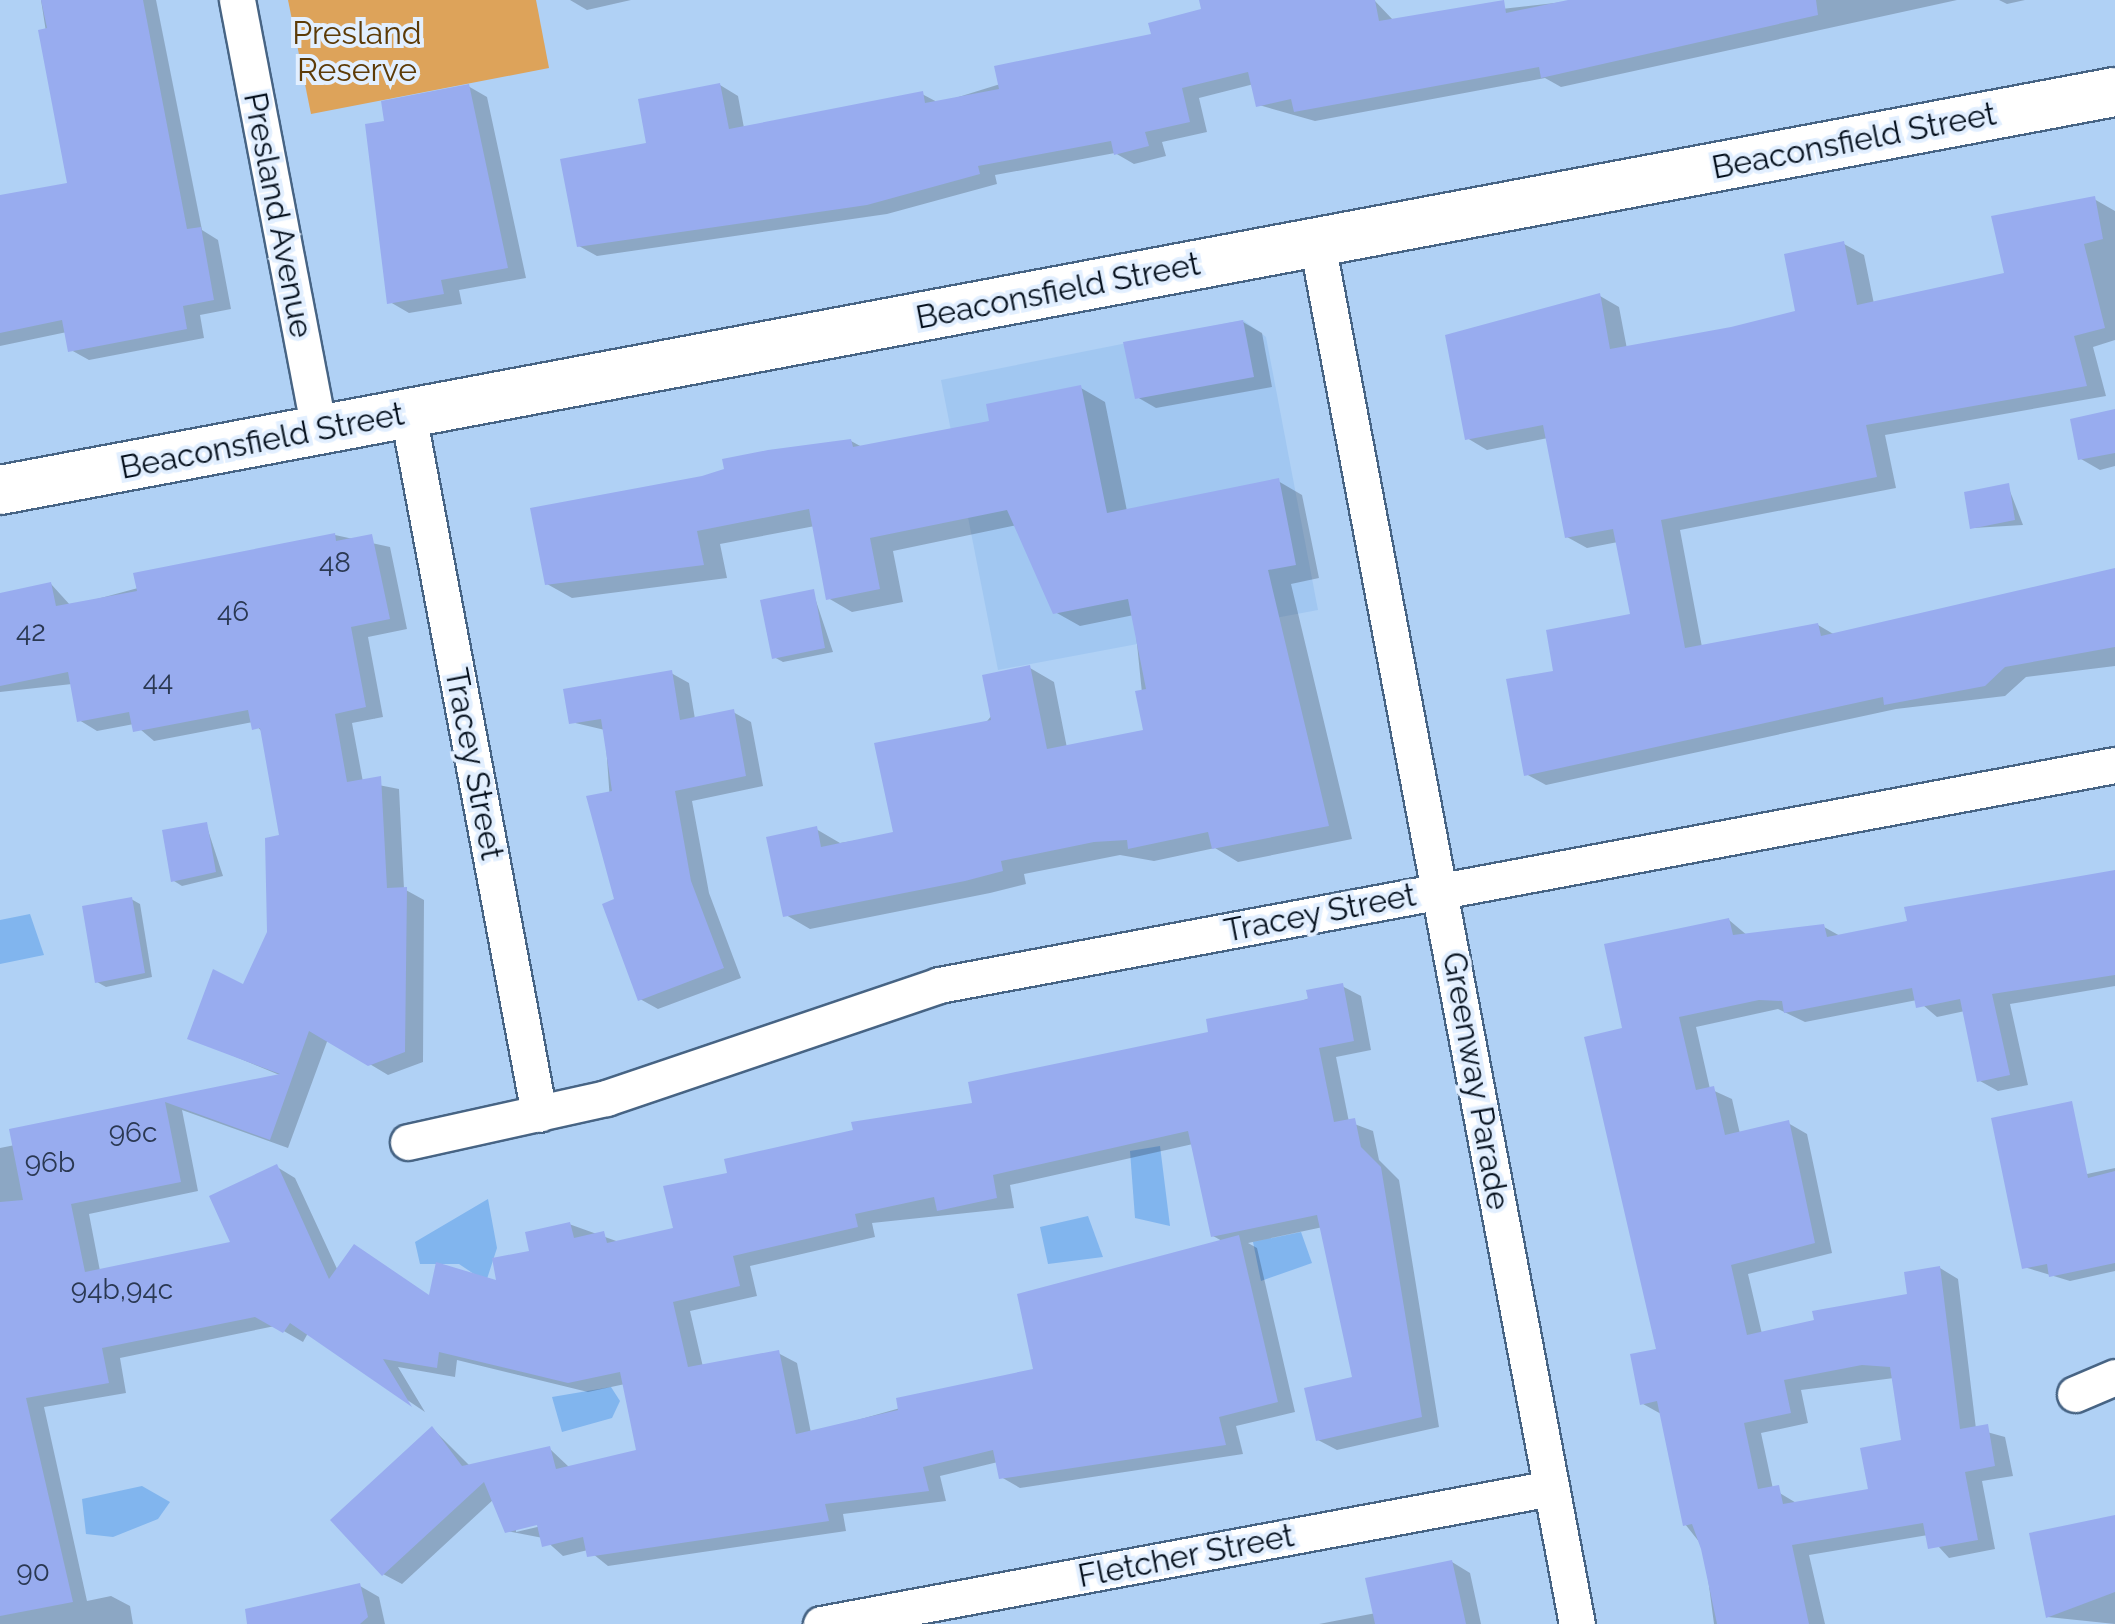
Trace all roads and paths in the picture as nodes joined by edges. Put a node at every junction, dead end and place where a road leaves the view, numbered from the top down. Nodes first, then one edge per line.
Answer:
1 (237, 0) edge
2 (2115, 92) edge
3 (1317, 243) junction
4 (408, 414) junction
5 (319, 430) junction
6 (0, 490) edge
7 (2115, 765) edge
8 (1441, 890) junction
9 (538, 1114) junction
10 (408, 1142) dead end
11 (2115, 1377) edge
12 (2075, 1394) dead end
13 (1552, 1488) junction
14 (821, 1624) edge
15 (1577, 1624) edge

1 - 5 street, Presland Avenue
2 - 3 main road, Beaconsfield Street
3 - 4 main road, Beaconsfield Street
3 - 8 street, Greenway Parade
4 - 5 main road, Beaconsfield Street
4 - 9 street, Tracey Street
5 - 6 main road, Beaconsfield Street
7 - 8 street, Tracey Street
8 - 9 street, Tracey Street
8 - 13 street, Greenway Parade
9 - 10 street, Tracey Street
11 - 12 street
13 - 14 street, Fletcher Street
13 - 15 street, Greenway Parade

